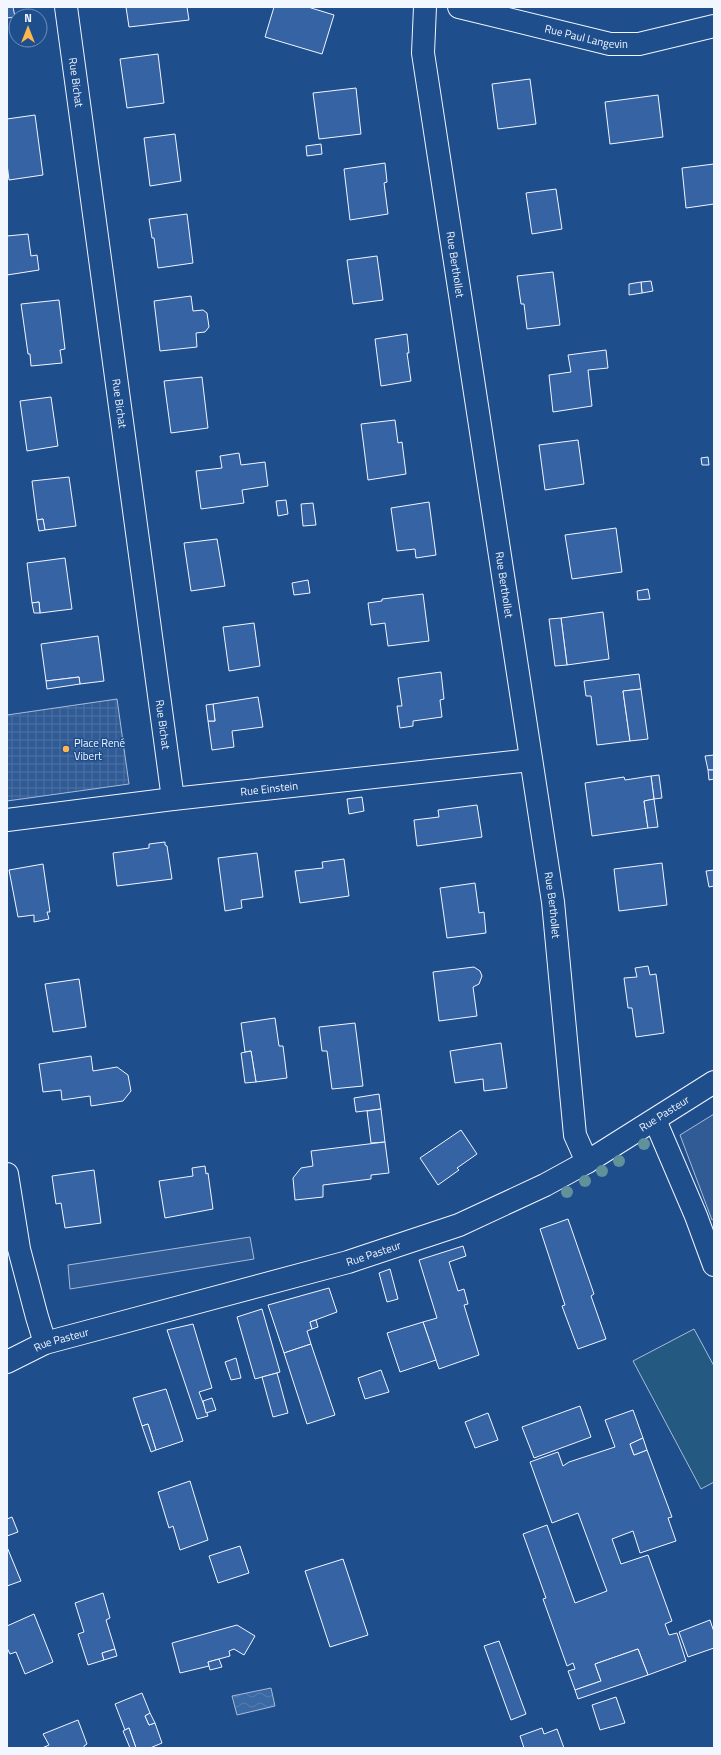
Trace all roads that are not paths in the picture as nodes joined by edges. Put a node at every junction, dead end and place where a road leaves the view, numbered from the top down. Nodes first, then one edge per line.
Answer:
1 (66, 7) edge
2 (425, 7) edge
3 (459, 7) edge
4 (714, 26) edge
5 (531, 760) junction
6 (173, 799) junction
7 (7, 820) edge
8 (714, 1082) edge
9 (655, 1120) junction
10 (587, 1162) junction
11 (7, 1174) edge
12 (714, 1265) edge
13 (45, 1343) junction
14 (7, 1362) edge

1 - 6 street, Rue Bichat
2 - 5 street, Rue Berthollet
3 - 4 street, Rue Paul Langevin
5 - 6 street, Rue Einstein
5 - 10 street, Rue Berthollet
6 - 7 street, Rue Einstein
8 - 9 street, Rue Pasteur
9 - 10 street, Rue Pasteur
9 - 12 street
10 - 13 street, Rue Pasteur
11 - 13 street
13 - 14 street, Rue Pasteur

